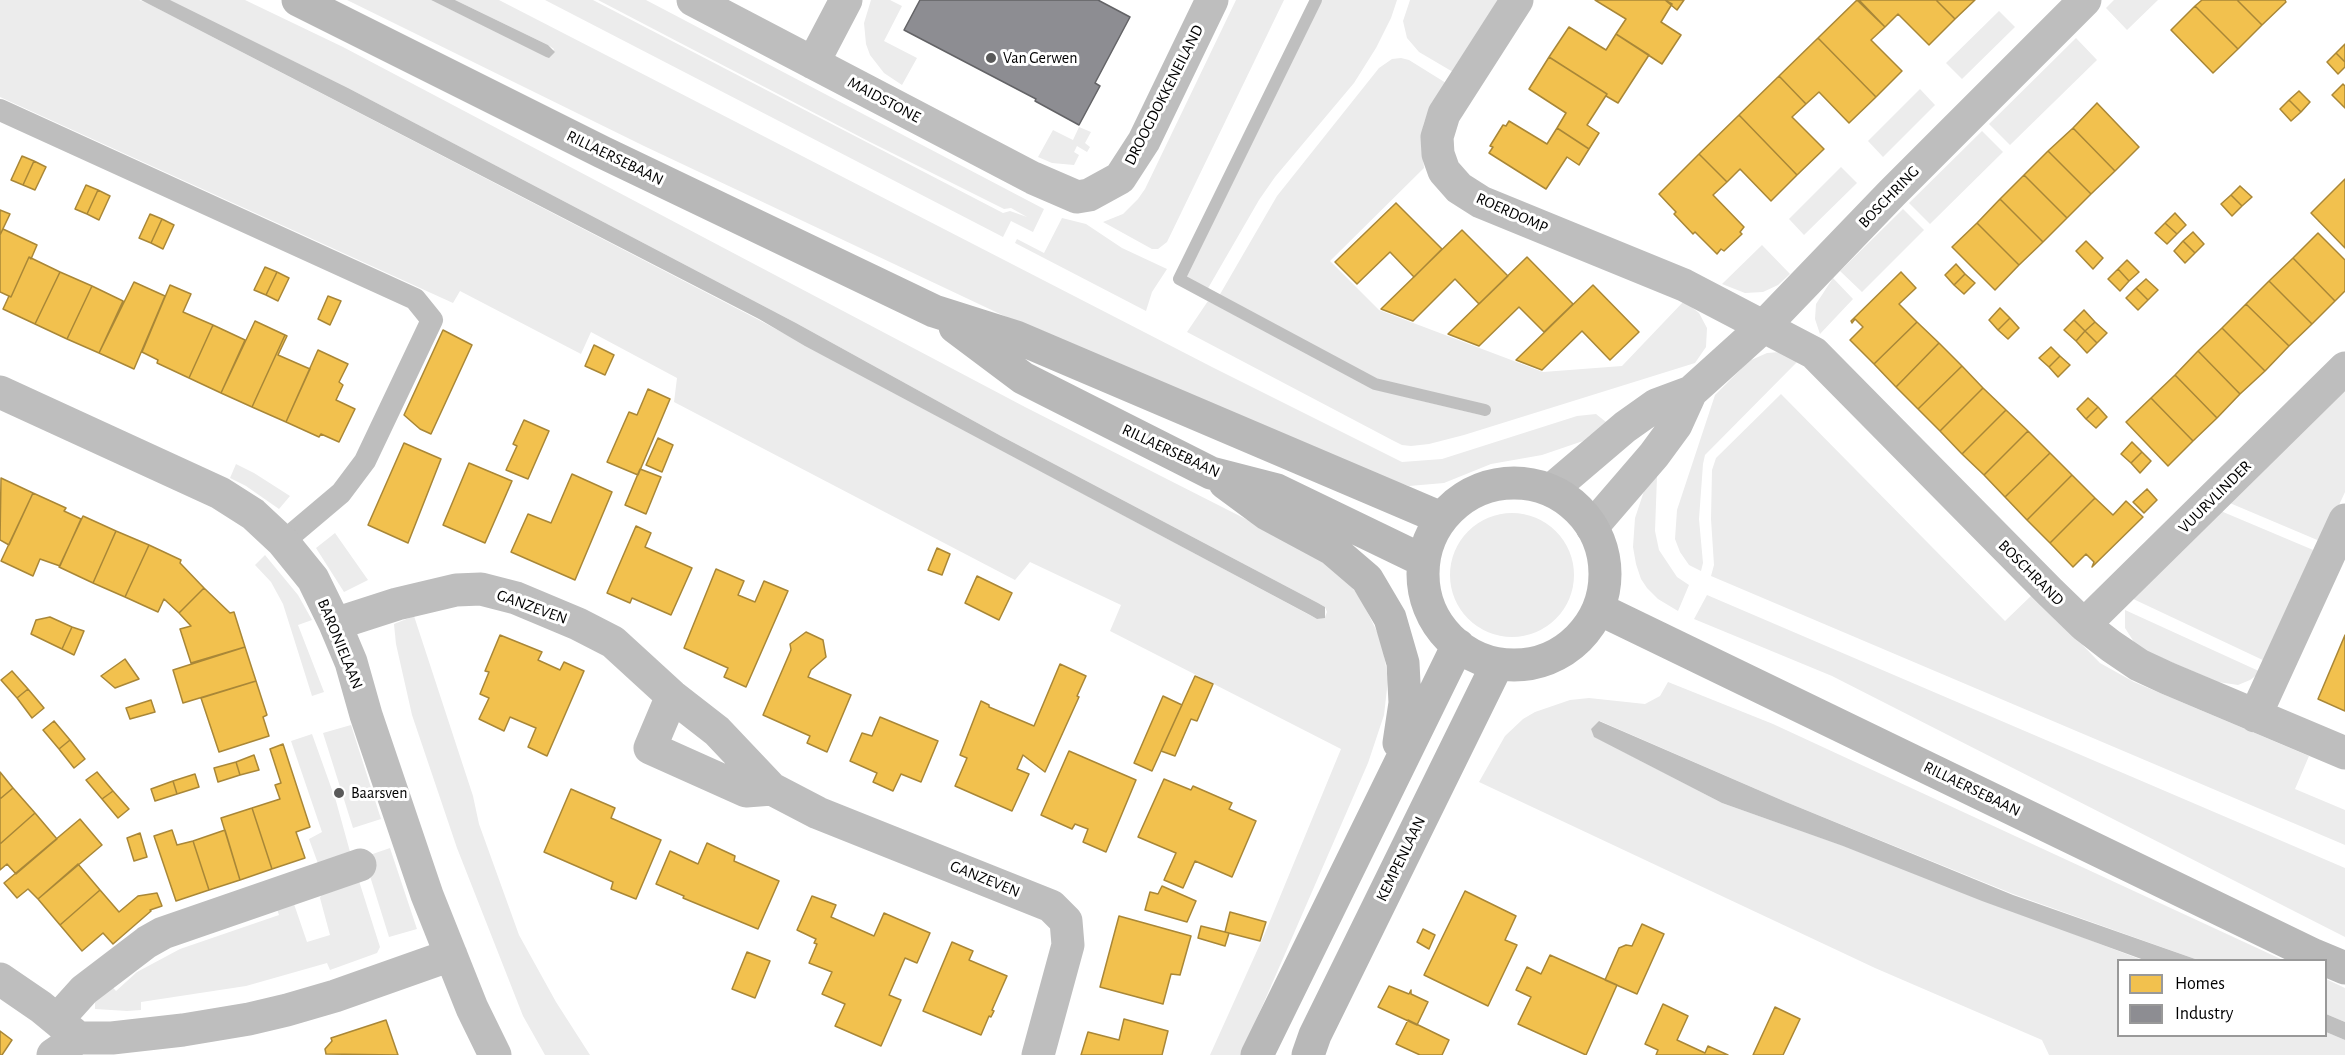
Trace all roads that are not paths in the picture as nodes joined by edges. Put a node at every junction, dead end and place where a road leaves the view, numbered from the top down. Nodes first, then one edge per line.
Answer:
1 (298, 0) edge
2 (693, 0) edge
3 (846, 0) edge
4 (1212, 0) edge
5 (1517, 0) edge
6 (2085, 0) edge
7 (813, 63) junction
8 (0, 110) edge
9 (1077, 197) joint
10 (934, 311) junction
11 (1763, 327) junction
12 (2345, 368) edge
13 (1691, 392) junction
14 (0, 393) edge
15 (1211, 473) junction
16 (1551, 490) junction
17 (1441, 518) junction
18 (2345, 520) edge
19 (1592, 527) junction
20 (283, 542) junction
21 (1424, 561) junction
22 (1599, 609) junction
23 (335, 624) junction
24 (2084, 625) junction
25 (1458, 645) junction
26 (1497, 665) junction
27 (672, 696) junction
28 (2255, 716) junction
29 (2345, 753) edge
30 (1395, 770) junction
31 (772, 789) junction
32 (360, 865) dead end
33 (451, 955) junction
34 (2324, 959) edge
35 (2327, 960) edge
36 (2345, 968) edge
37 (0, 979) edge
38 (63, 1038) edge
39 (495, 1055) edge
40 (1038, 1055) edge
41 (1257, 1055) edge
42 (1308, 1055) edge

1 - 10 street, RILLAERSEBAAN
2 - 7 street, MAIDSTONE
3 - 7 street
4 - 9 street, DROOGDOKKENEILAND
5 - 11 street, ROERDOMP
6 - 11 street, BOSCHRING
7 - 9 street, MAIDSTONE
8 - 20 lane
10 - 15 street, RILLAERSEBAAN
10 - 17 street, RILLAERSEBAAN
11 - 13 street, BOSCHRING
11 - 24 street, BOSCHRAND
12 - 24 street, VUURVLINDER
13 - 16 street, BOSCHRING
13 - 19 street, BOSCHRING
14 - 20 street, BARONIELAAN
15 - 21 street, RILLAERSEBAAN
15 - 30 street
16 - 17 street
16 - 19 street
17 - 21 street
18 - 28 street
19 - 22 street
20 - 23 street, BARONIELAAN
21 - 25 street
22 - 26 street
22 - 34 street, RILLAERSEBAAN
23 - 27 street, GANZEVEN
23 - 33 street, BARONIELAAN
24 - 28 street, BOSCHRAND
25 - 26 street
25 - 30 street
26 - 42 street, KEMPENLAAN
27 - 31 street, GANZEVEN
27 - 31 street, GANZEVEN
28 - 29 street, BOSCHRAND
30 - 41 street
31 - 40 street, GANZEVEN
32 - 38 street
33 - 38 street
33 - 39 street, BARONIELAAN
35 - 36 street, RILLAERSEBAAN
37 - 38 street

